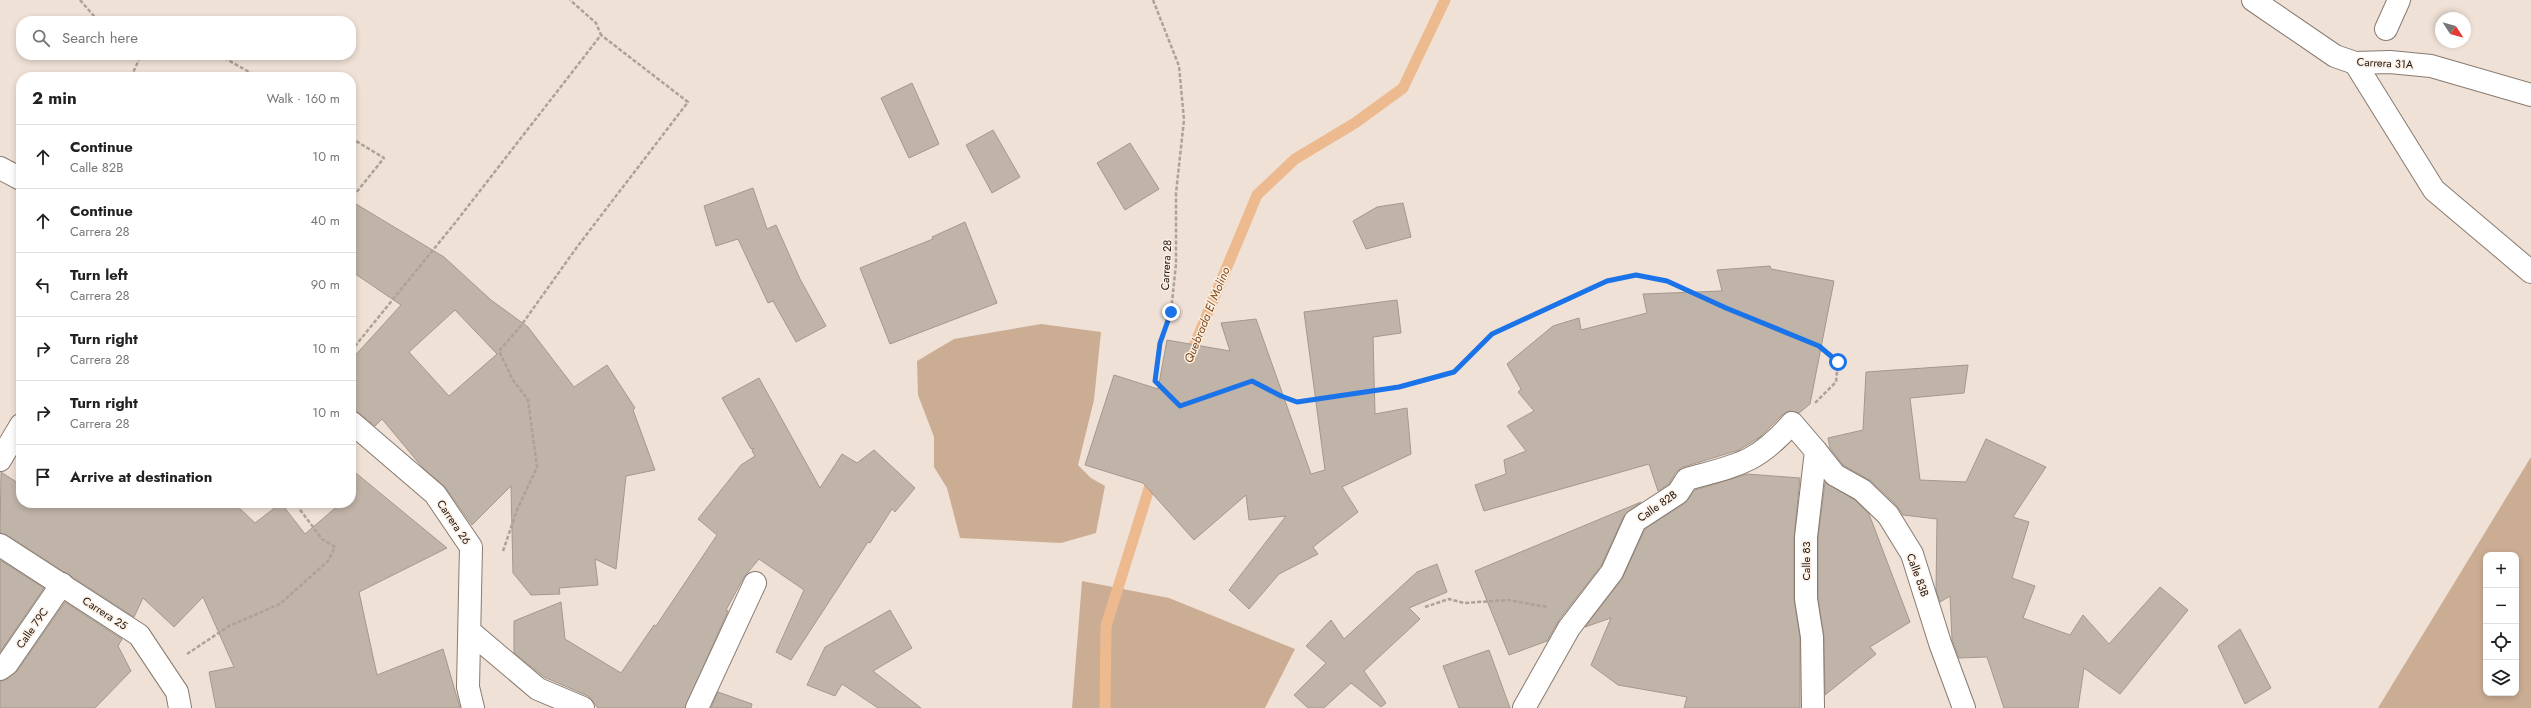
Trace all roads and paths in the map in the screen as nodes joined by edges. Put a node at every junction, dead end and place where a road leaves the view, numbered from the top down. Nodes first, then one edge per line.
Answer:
1 (80, 0) edge
2 (570, 0) edge
3 (1153, 0) edge
4 (2253, 0) edge
5 (2400, 0) edge
6 (94, 16) edge
7 (2386, 29) dead end
8 (601, 35) junction
9 (139, 60) edge
10 (228, 60) edge
11 (2355, 63) junction
12 (133, 72) edge
13 (249, 72) edge
14 (2531, 95) edge
15 (356, 141) edge
16 (0, 168) edge
17 (16, 176) edge
18 (356, 193) edge
19 (2531, 272) edge
20 (356, 345) edge
21 (1792, 423) junction
22 (356, 426) edge
23 (16, 433) edge
24 (1816, 451) junction
25 (0, 460) edge
26 (299, 508) edge
27 (0, 545) edge
28 (471, 582) junction
29 (755, 583) dead end
30 (62, 584) junction
31 (485, 600) junction
32 (1425, 607) dead end
33 (1578, 617) junction
34 (471, 642) junction
35 (183, 657) dead end
36 (0, 669) edge
37 (180, 708) edge
38 (473, 708) edge
39 (583, 708) edge
40 (697, 708) edge
41 (1524, 708) edge
42 (1813, 708) edge
43 (1964, 708) edge

1 - 6 path
2 - 8 path
3 - 21 path, Carrera 28
4 - 11 street, Carrera 31A
5 - 7 street
8 - 20 path
8 - 31 path
9 - 12 path
10 - 13 path
11 - 14 street, Carrera 31A
11 - 19 street
15 - 18 path
16 - 17 street
21 - 24 street
21 - 33 street, Calle 82B
22 - 28 street, Carrera 26
23 - 25 street
24 - 42 street, Calle 83
24 - 43 street, Calle 83B
26 - 35 path
27 - 30 street, Carrera 25
28 - 31 street
28 - 34 street, Carrera 26
29 - 40 street
30 - 36 street, Calle 79C
30 - 37 street, Carrera 25
31 - 34 street
32 - 33 path
33 - 41 street, Calle 82B
34 - 38 street, Carrera 26
34 - 39 street

